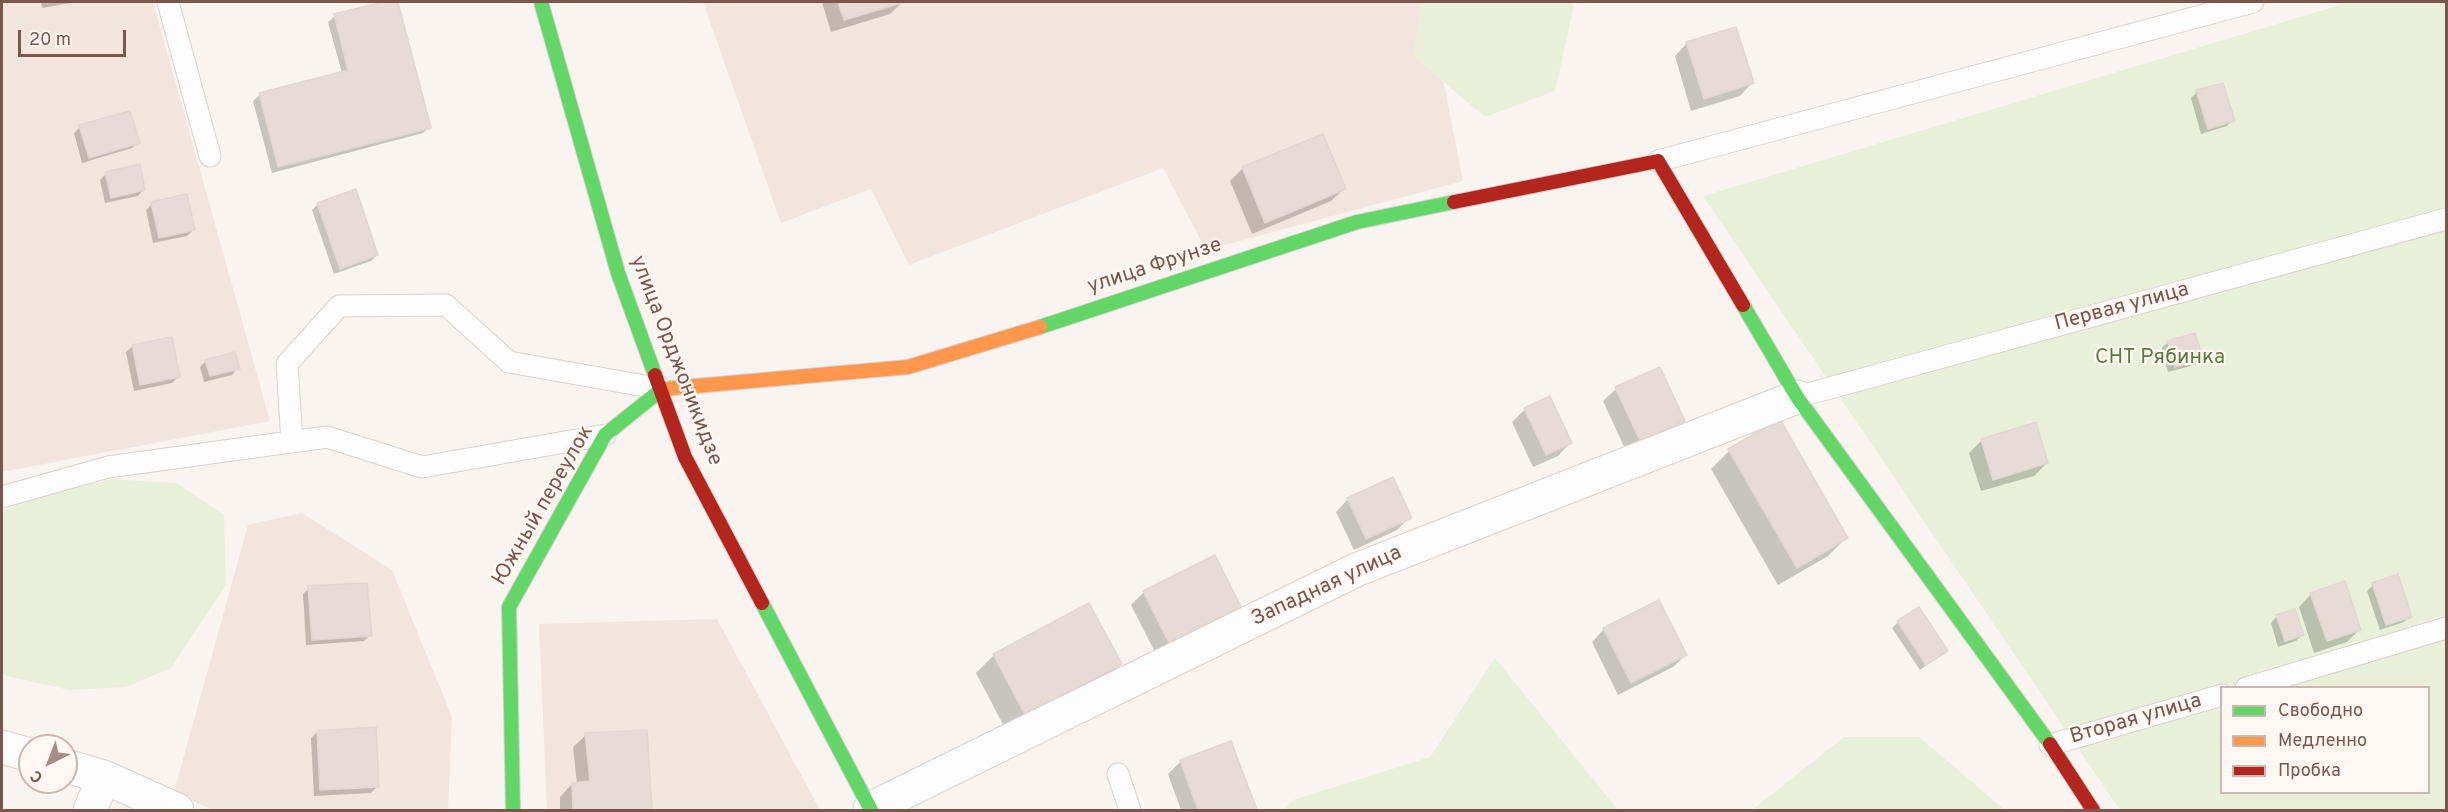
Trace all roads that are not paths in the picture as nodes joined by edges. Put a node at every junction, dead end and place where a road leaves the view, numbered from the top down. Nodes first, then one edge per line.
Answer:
1 (168, 2) edge
2 (541, 2) edge
3 (2253, 2) edge
4 (210, 156) dead end
5 (1658, 161) junction
6 (2446, 219) edge
7 (662, 389) junction
8 (1797, 397) junction
9 (605, 435) junction
10 (292, 442) junction
11 (2, 497) edge
12 (2446, 628) edge
13 (2249, 686) edge
14 (2220, 696) edge
15 (2050, 746) junction
16 (2, 747) edge
17 (18, 752) edge
18 (78, 769) edge
19 (1118, 774) dead end
20 (104, 777) junction
21 (90, 810) edge
22 (177, 810) edge
23 (513, 810) edge
24 (870, 810) edge
25 (1130, 810) edge
26 (2093, 810) edge

1 - 4 lane
2 - 7 street, улица Орджоникидзе
3 - 5 lane
5 - 7 street, улица Фрунзе
5 - 8 street
6 - 8 lane, Первая улица
7 - 9 street, Южный переулок
7 - 10 lane
7 - 24 street, улица Орджоникидзе
8 - 15 street
8 - 24 street, Западная улица
9 - 10 lane
9 - 23 street, Южный переулок
10 - 11 lane
12 - 13 lane
14 - 15 lane, Вторая улица
15 - 26 street
16 - 17 street
18 - 20 street
19 - 25 lane
20 - 21 street
20 - 22 street

